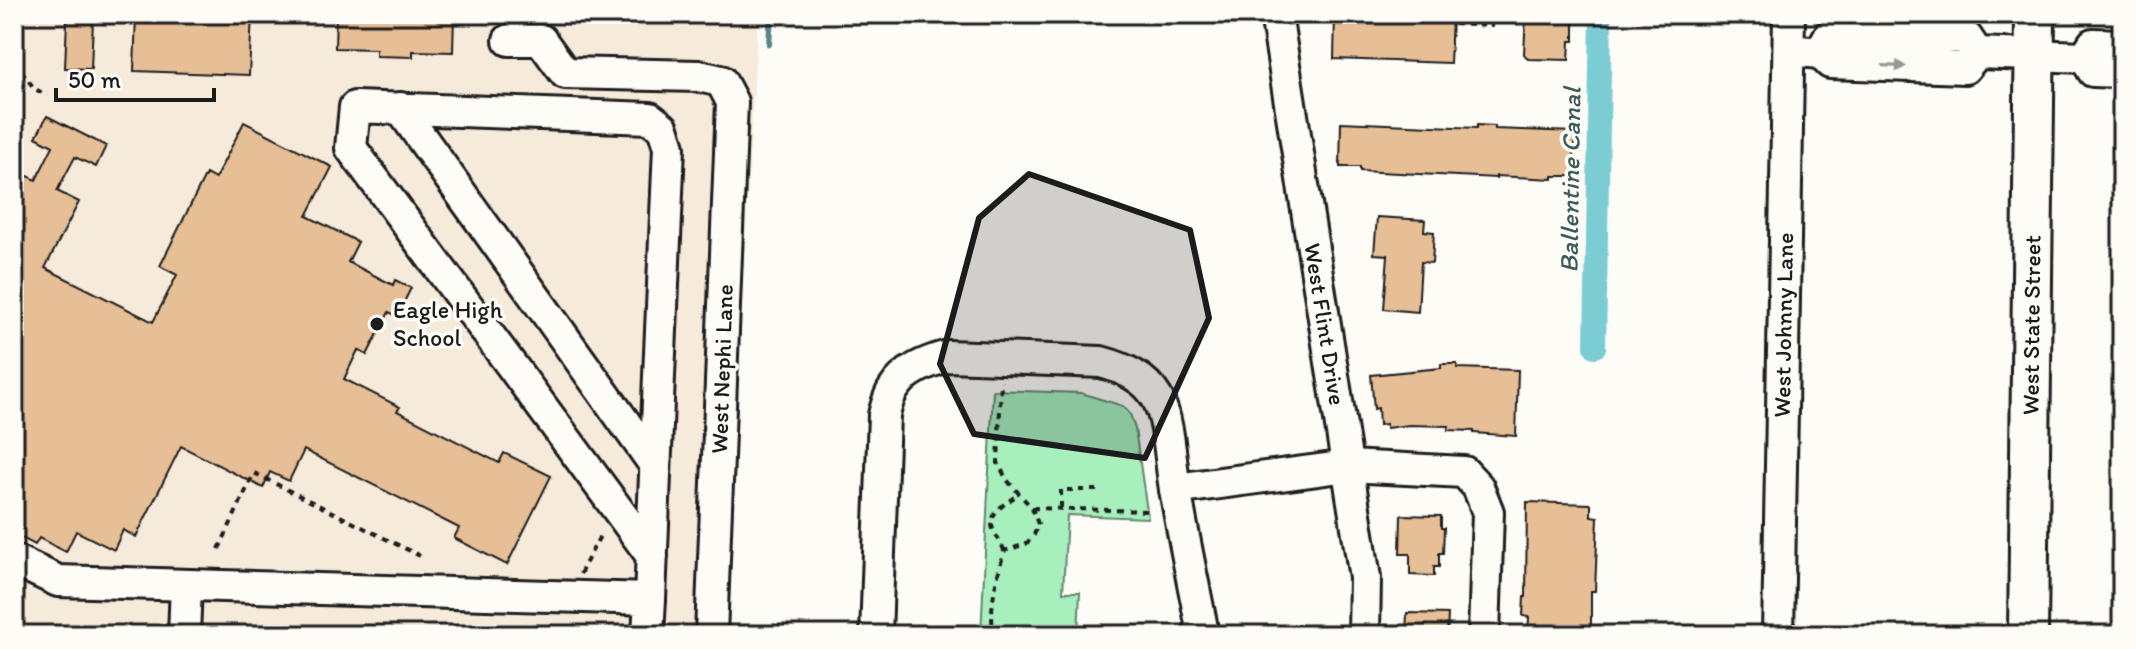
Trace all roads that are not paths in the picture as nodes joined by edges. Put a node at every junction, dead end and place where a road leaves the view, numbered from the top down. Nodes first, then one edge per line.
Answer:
1 (1276, 14) edge
2 (1789, 14) edge
3 (2035, 14) edge
4 (509, 40) dead end
5 (2122, 45) edge
6 (1789, 50) junction
7 (2034, 55) junction
8 (2085, 57) junction
9 (2122, 72) edge
10 (400, 108) junction
11 (655, 465) junction
12 (1348, 466) junction
13 (1175, 489) junction
14 (652, 556) junction
15 (14, 560) edge
16 (186, 585) junction
17 (650, 599) junction
18 (184, 635) edge
19 (648, 635) edge
20 (711, 635) edge
21 (876, 635) edge
22 (1201, 635) edge
23 (1364, 635) edge
24 (1484, 635) edge
25 (1778, 635) edge
26 (2028, 635) edge

1 - 12 street, West Flint Drive
2 - 6 street, West Johnny Lane
3 - 7 main road, West State Street
4 - 20 street, West Nephi Lane
5 - 8 street
6 - 7 street
6 - 25 street, West Johnny Lane
7 - 8 street
7 - 26 main road, West State Street
8 - 9 street
10 - 11 street
10 - 11 street
10 - 14 street
11 - 14 street
12 - 13 street
12 - 23 street, West Flint Drive
12 - 24 street
13 - 21 street
13 - 22 street
14 - 17 street
15 - 16 street
16 - 17 street
16 - 18 street
17 - 19 street

